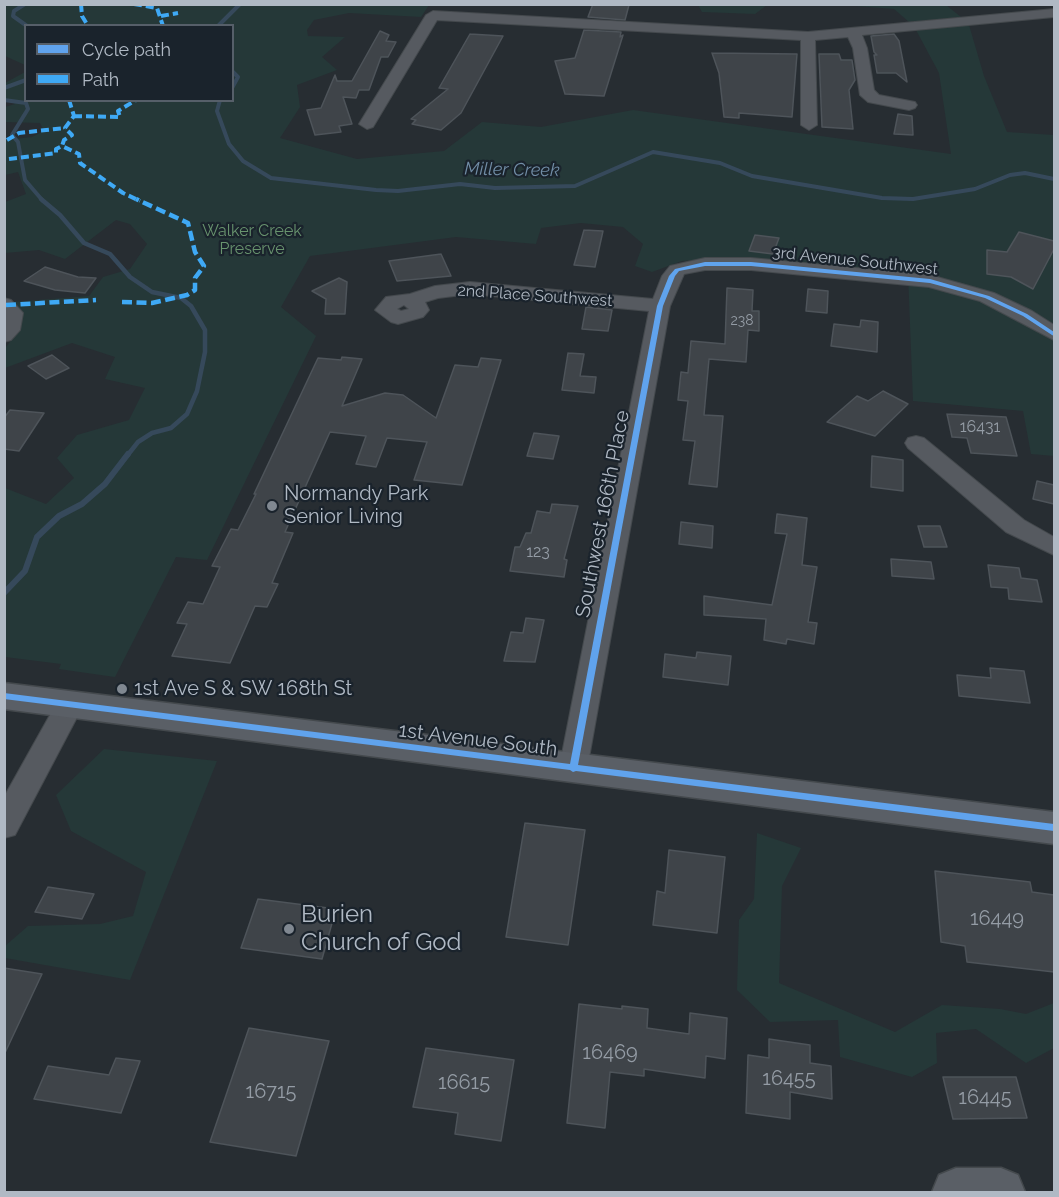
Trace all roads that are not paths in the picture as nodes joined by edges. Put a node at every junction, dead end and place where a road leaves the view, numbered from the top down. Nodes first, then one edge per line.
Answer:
1 (1054, 13) edge
2 (853, 32) junction
3 (808, 36) junction
4 (909, 105) dead end
5 (367, 124) dead end
6 (809, 125) dead end
7 (677, 270) joint
8 (412, 300) dead end
9 (7, 306) edge
10 (660, 306) junction
11 (1054, 334) edge
12 (4, 336) edge
13 (916, 443) dead end
14 (1054, 547) edge
15 (4, 696) edge
16 (70, 704) junction
17 (573, 769) junction
18 (4, 826) edge
19 (1054, 828) edge
20 (956, 1192) edge
21 (1001, 1192) edge

1 - 2 street
2 - 3 street
2 - 4 street
3 - 5 street
3 - 6 street
7 - 10 street, Southwest 166th Place
7 - 11 street, 3rd Avenue Southwest
8 - 10 street, 2nd Place Southwest
9 - 12 street
10 - 17 street, Southwest 166th Place
13 - 14 street
15 - 16 main road, 1st Avenue South
16 - 17 main road, 1st Avenue South
16 - 18 street
17 - 19 main road, 1st Avenue South
20 - 21 main road

